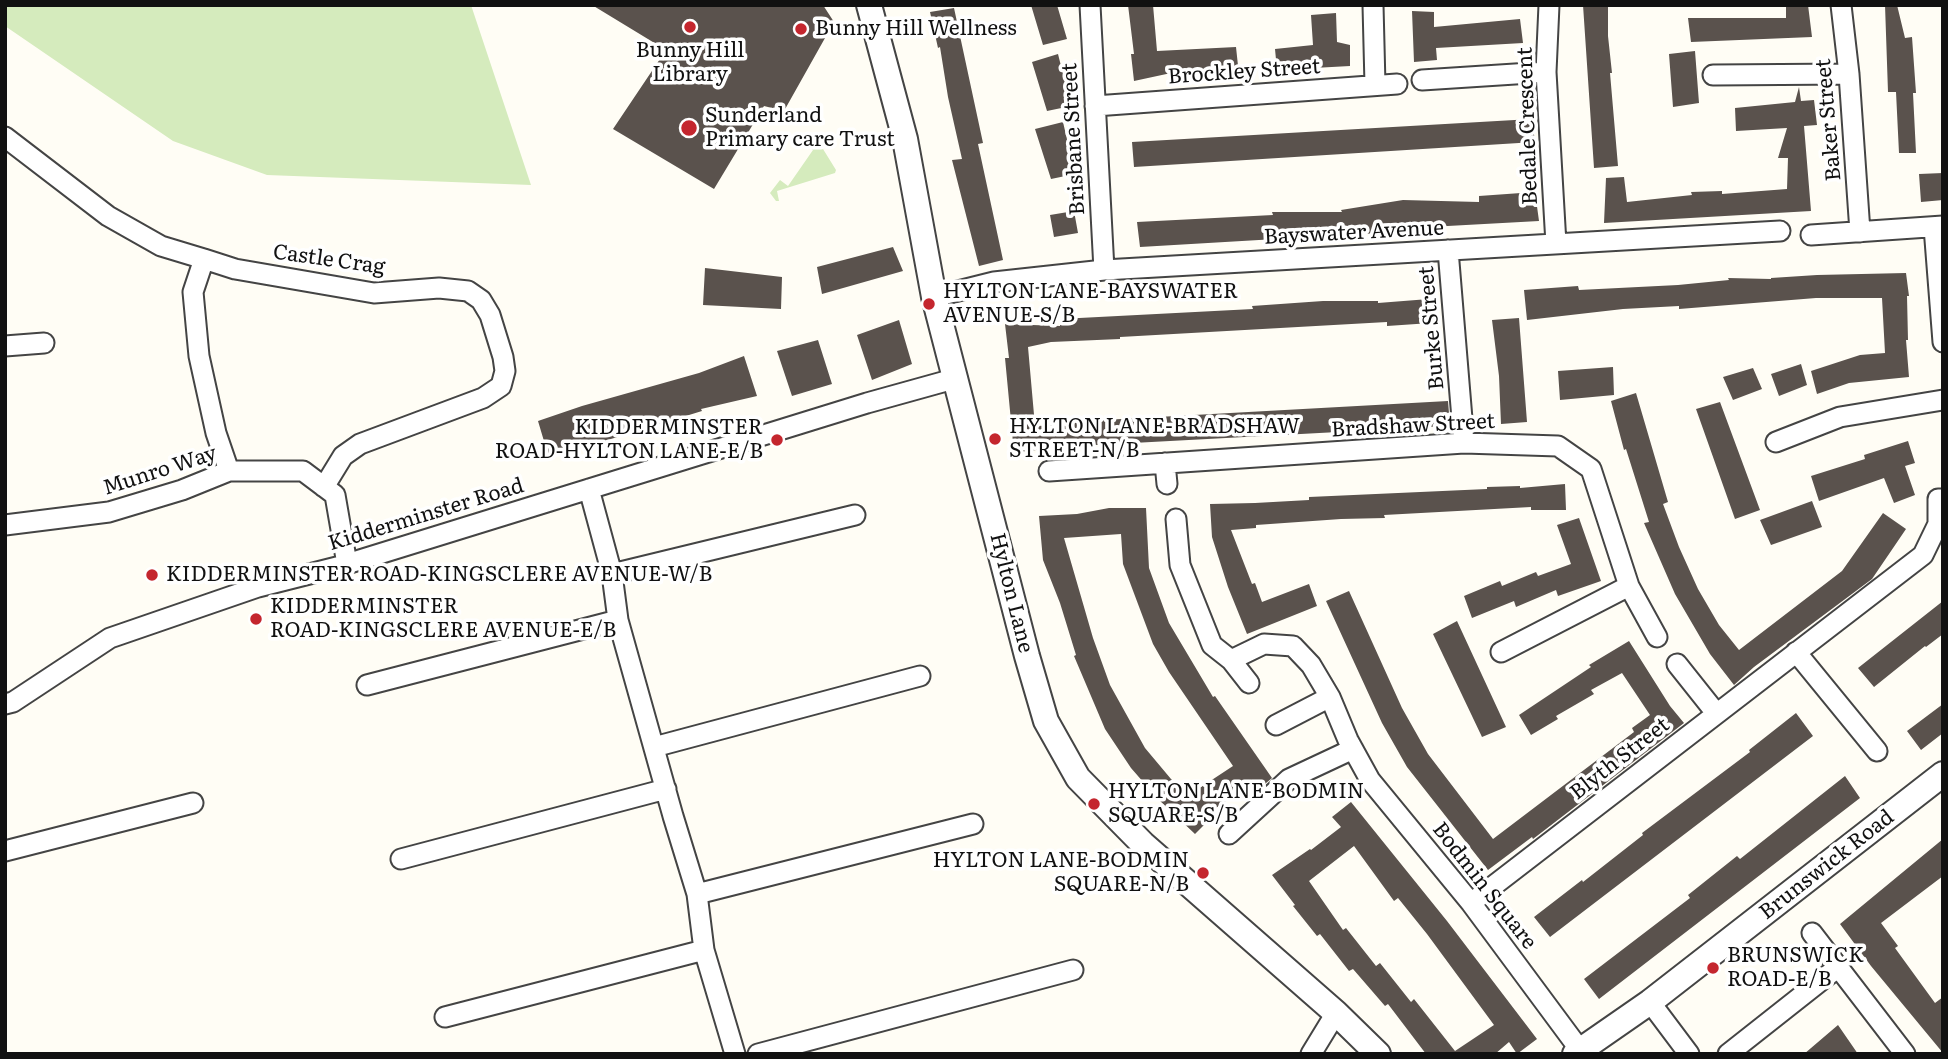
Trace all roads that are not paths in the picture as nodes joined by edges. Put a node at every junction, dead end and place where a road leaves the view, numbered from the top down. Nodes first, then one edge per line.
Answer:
1 (869, 5) edge
2 (1090, 5) edge
3 (1373, 5) edge
4 (1549, 5) edge
5 (1841, 5) edge
6 (1546, 72) junction
7 (1849, 74) junction
8 (1713, 75) dead end
9 (1422, 80) dead end
10 (1396, 84) dead end
11 (1375, 85) junction
12 (1095, 106) junction
13 (5, 137) edge
14 (1938, 227) edge
15 (1780, 231) dead end
16 (1860, 232) junction
17 (1811, 235) dead end
18 (1556, 244) junction
19 (1448, 250) junction
20 (204, 259) junction
21 (1104, 270) junction
22 (934, 297) junction
23 (1943, 342) edge
24 (44, 343) dead end
25 (5, 346) edge
26 (957, 378) junction
27 (1943, 400) edge
28 (1776, 442) dead end
29 (1464, 443) junction
30 (1165, 463) junction
31 (229, 471) junction
32 (1049, 471) dead end
33 (1167, 484) dead end
34 (324, 487) junction
35 (589, 489) junction
36 (1941, 499) edge
37 (855, 516) dead end
38 (1176, 519) dead end
39 (5, 525) edge
40 (347, 564) junction
41 (612, 574) junction
42 (1629, 586) junction
43 (618, 620) junction
44 (1657, 637) dead end
45 (1501, 652) dead end
46 (1796, 652) junction
47 (1231, 660) junction
48 (1677, 664) dead end
49 (919, 676) dead end
50 (1249, 683) dead end
51 (367, 685) dead end
52 (1330, 697) junction
53 (5, 704) edge
54 (1716, 713) junction
55 (1276, 725) dead end
56 (654, 747) junction
57 (1353, 749) junction
58 (1877, 751) dead end
59 (1943, 774) edge
60 (666, 789) junction
61 (193, 803) dead end
62 (973, 824) dead end
63 (1229, 834) dead end
64 (5, 851) edge
65 (401, 859) dead end
66 (697, 894) junction
67 (1471, 903) junction
68 (1812, 933) dead end
69 (704, 950) junction
70 (1837, 968) junction
71 (1073, 970) dead end
72 (1650, 1002) junction
73 (1336, 1013) junction
74 (444, 1017) dead end
75 (1578, 1052) edge
76 (735, 1054) edge
77 (758, 1054) edge
78 (1311, 1054) edge
79 (1378, 1054) edge
80 (1689, 1054) edge
81 (1728, 1054) edge
82 (1905, 1054) edge

1 - 22 street, Hylton Lane
2 - 12 street, Brisbane Street
3 - 11 street
4 - 6 street, Bedale Crescent
5 - 7 street, Baker Street
6 - 9 street
6 - 18 street, Bedale Crescent
7 - 8 street
7 - 16 street, Baker Street
10 - 11 street, Brockley Street
11 - 12 street, Brockley Street
12 - 21 street, Brisbane Street
13 - 20 street
14 - 16 street
14 - 23 street
15 - 18 street, Bayswater Avenue
16 - 17 street
18 - 19 street, Bayswater Avenue
19 - 21 street, Bayswater Avenue
19 - 29 street, Burke Street
20 - 31 street
20 - 34 street, Castle Crag
21 - 22 street, Bayswater Avenue
22 - 26 street, Hylton Lane
24 - 25 street
26 - 35 street, Kidderminster Road
26 - 73 street, Hylton Lane
27 - 28 street
29 - 30 street, Bradshaw Street
29 - 42 street, Bradshaw Street
30 - 32 street, Bradshaw Street
30 - 33 street
31 - 34 street, Munro Way
31 - 39 street, Munro Way
34 - 40 street
35 - 40 street, Kidderminster Road
35 - 41 street
36 - 46 street, Blyth Street
37 - 41 street
38 - 47 street
40 - 53 street, Kidderminster Road
41 - 43 street
42 - 44 street, Bradshaw Street
42 - 45 street
43 - 51 street
43 - 56 street
46 - 54 street, Blyth Street
46 - 58 street
47 - 50 street
47 - 52 street, Bodmin Square
48 - 54 street
49 - 56 street
52 - 55 street
52 - 57 street, Bodmin Square
54 - 67 street, Blyth Street
56 - 60 street
57 - 63 street
57 - 67 street, Bodmin Square
59 - 72 street, Brunswick Road
60 - 65 street
60 - 66 street
61 - 64 street
62 - 66 street
66 - 69 street
67 - 75 street, Bodmin Square
68 - 70 street
69 - 74 street
69 - 76 street
70 - 81 street
70 - 82 street
71 - 77 street
72 - 75 street, Brunswick Road
72 - 80 street
73 - 78 street
73 - 79 street, Hylton Lane

